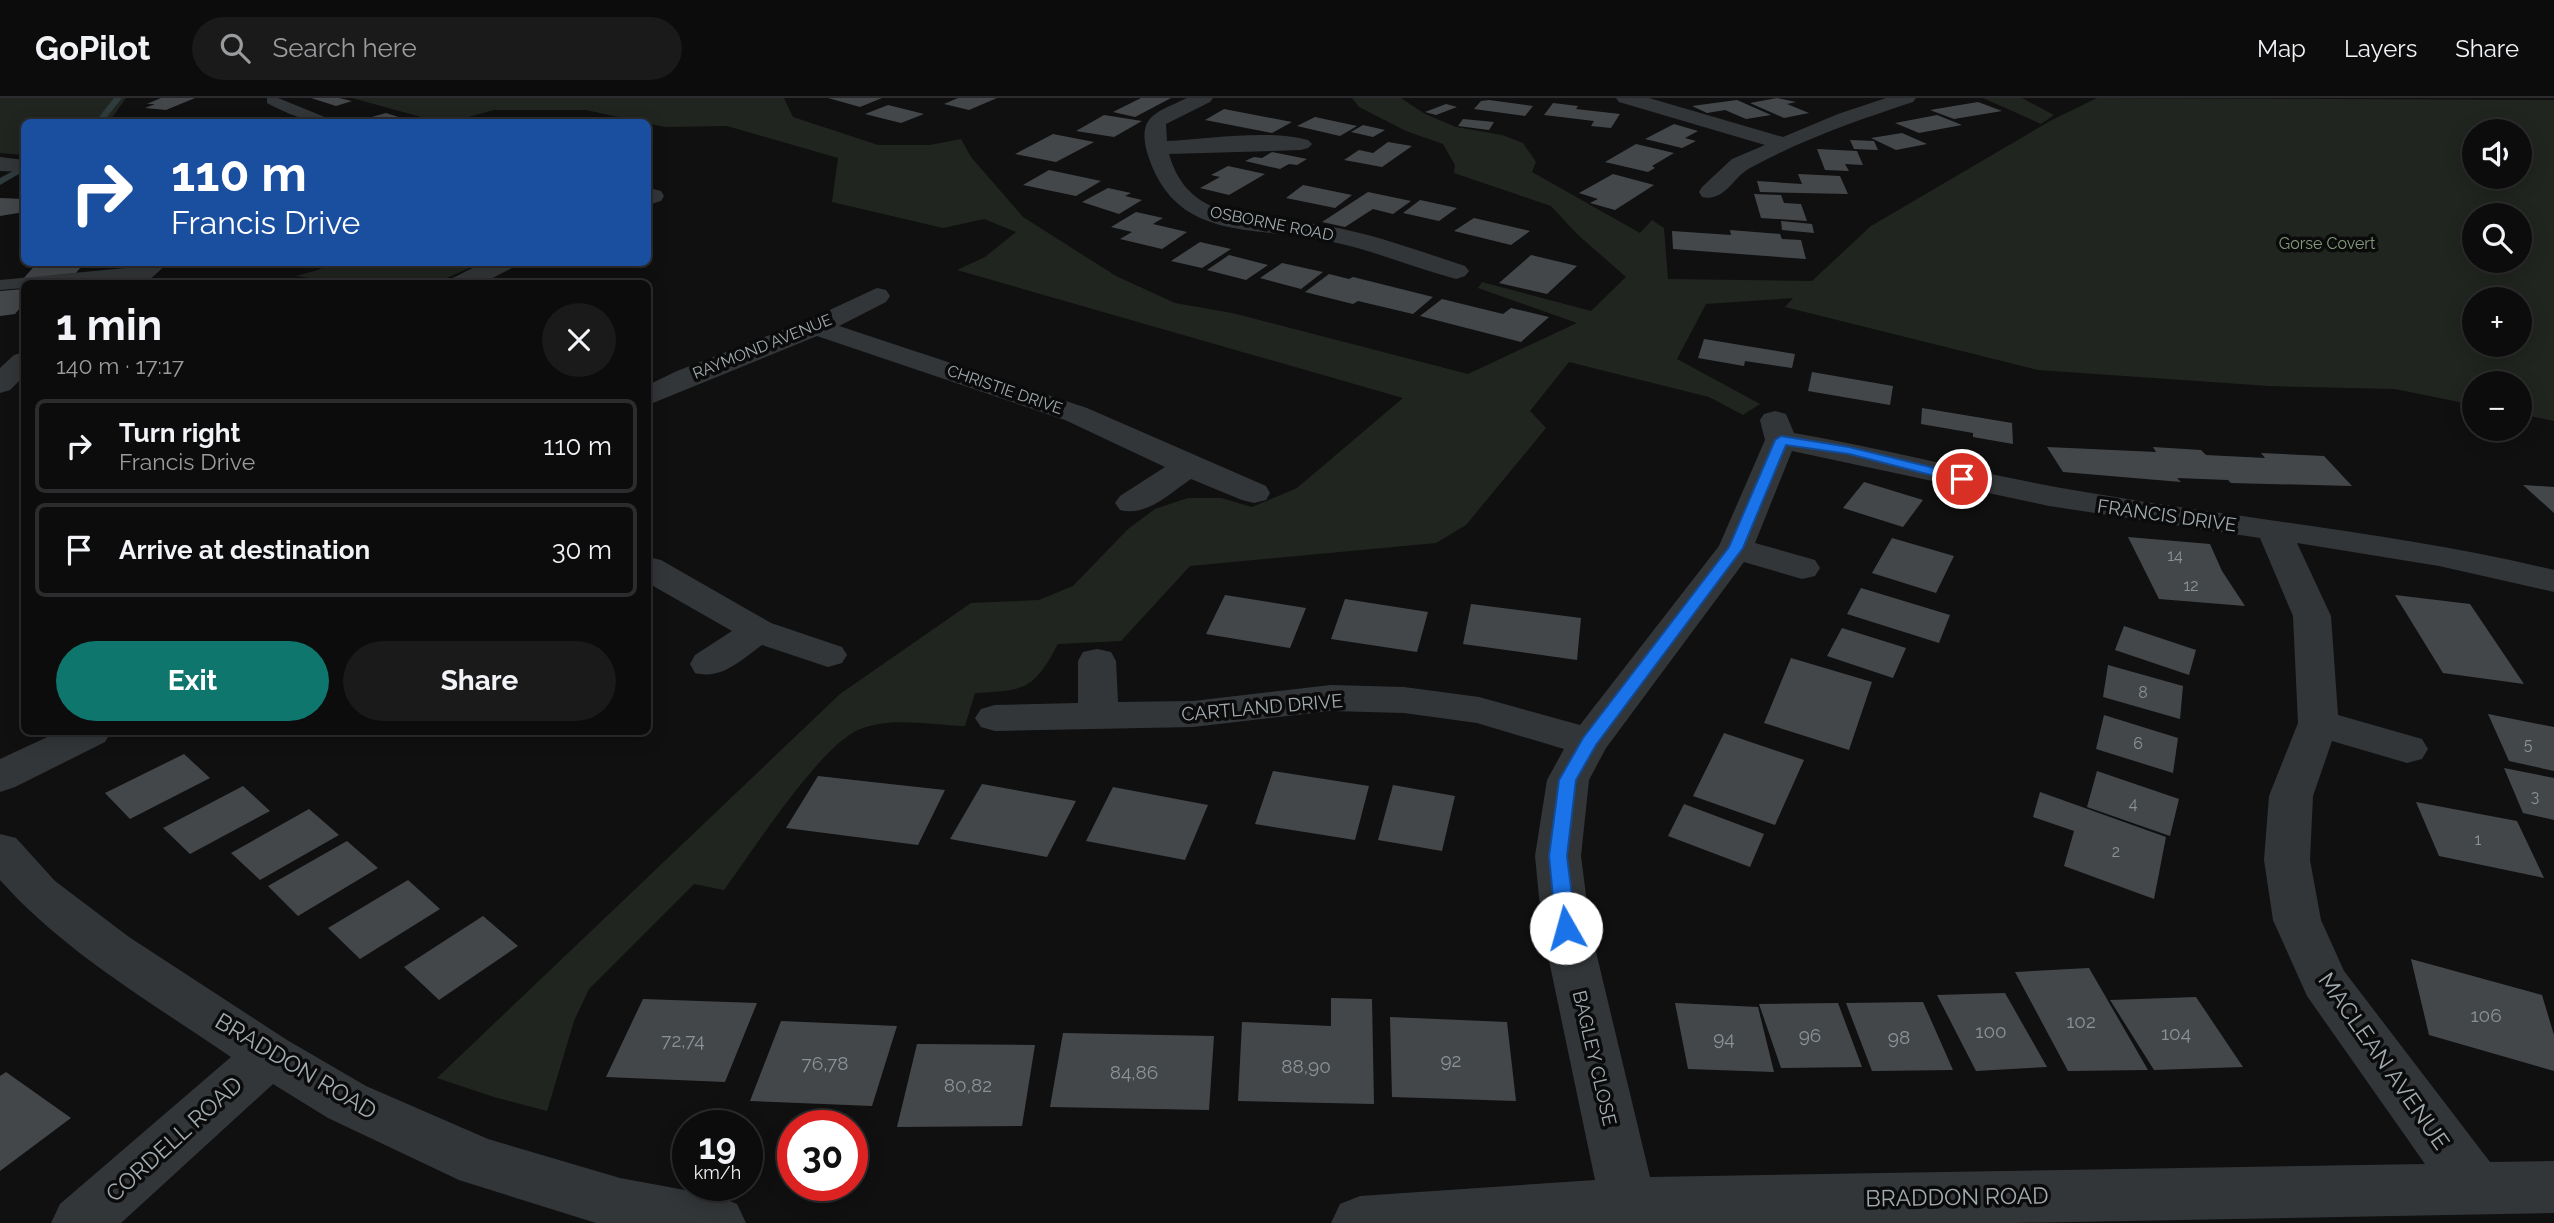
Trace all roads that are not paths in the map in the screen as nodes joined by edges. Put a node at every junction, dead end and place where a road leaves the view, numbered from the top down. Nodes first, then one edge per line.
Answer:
1 (1203, 98) edge
2 (1626, 98) edge
3 (1906, 98) edge
4 (272, 100) dead end
5 (320, 119) edge
6 (1301, 144) dead end
7 (1782, 144) junction
8 (1156, 148) junction
9 (1710, 192) dead end
10 (1443, 244) dead end
11 (1418, 259) junction
12 (497, 266) edge
13 (1456, 271) dead end
14 (144, 272) edge
15 (55, 280) edge
16 (468, 280) edge
17 (21, 283) edge
18 (0, 285) edge
19 (877, 296) dead end
20 (816, 327) junction
21 (21, 364) edge
22 (0, 384) edge
23 (651, 395) edge
24 (1778, 430) joint
25 (1188, 466) junction
26 (1254, 493) dead end
27 (1132, 503) dead end
28 (2274, 530) junction
29 (1736, 548) junction
30 (1802, 568) dead end
31 (651, 570) edge
32 (2554, 581) edge
33 (758, 631) junction
34 (828, 656) dead end
35 (1097, 661) dead end
36 (709, 664) dead end
37 (1097, 716) junction
38 (995, 718) dead end
39 (2318, 723) junction
40 (85, 735) edge
41 (1589, 742) junction
42 (2407, 749) dead end
43 (0, 777) edge
44 (0, 850) edge
45 (269, 1055) junction
46 (2554, 1187) edge
47 (2477, 1190) junction
48 (1628, 1204) junction
49 (80, 1223) edge
50 (717, 1223) edge
51 (1360, 1223) edge

1 - 8 street
2 - 7 street
3 - 7 street
4 - 5 lane
6 - 8 street
7 - 9 street
8 - 11 street, OSBORNE ROAD
10 - 11 street
11 - 13 street, OSBORNE ROAD
12 - 16 street
14 - 15 lane
17 - 18 lane
19 - 20 street, RAYMOND AVENUE
20 - 23 street, RAYMOND AVENUE
20 - 25 street, CHRISTIE DRIVE
21 - 22 street
24 - 28 street, FRANCIS DRIVE
24 - 29 street, BAGLEY CLOSE
25 - 26 street, CHRISTIE DRIVE
25 - 27 street
28 - 32 street, FRANCIS DRIVE
28 - 39 street, MACLEAN AVENUE
29 - 30 street
29 - 41 street, BAGLEY CLOSE
31 - 33 street
33 - 34 street
33 - 36 street
35 - 37 street
37 - 38 street, CARTLAND DRIVE
37 - 41 street, CARTLAND DRIVE
39 - 42 street
39 - 47 street, MACLEAN AVENUE
40 - 43 street
41 - 48 street, BAGLEY CLOSE
44 - 45 street, BRADDON ROAD
45 - 49 street, CORDELL ROAD
45 - 50 street, BRADDON ROAD
46 - 47 street, BRADDON ROAD
47 - 48 street, BRADDON ROAD
48 - 51 street, BRADDON ROAD

